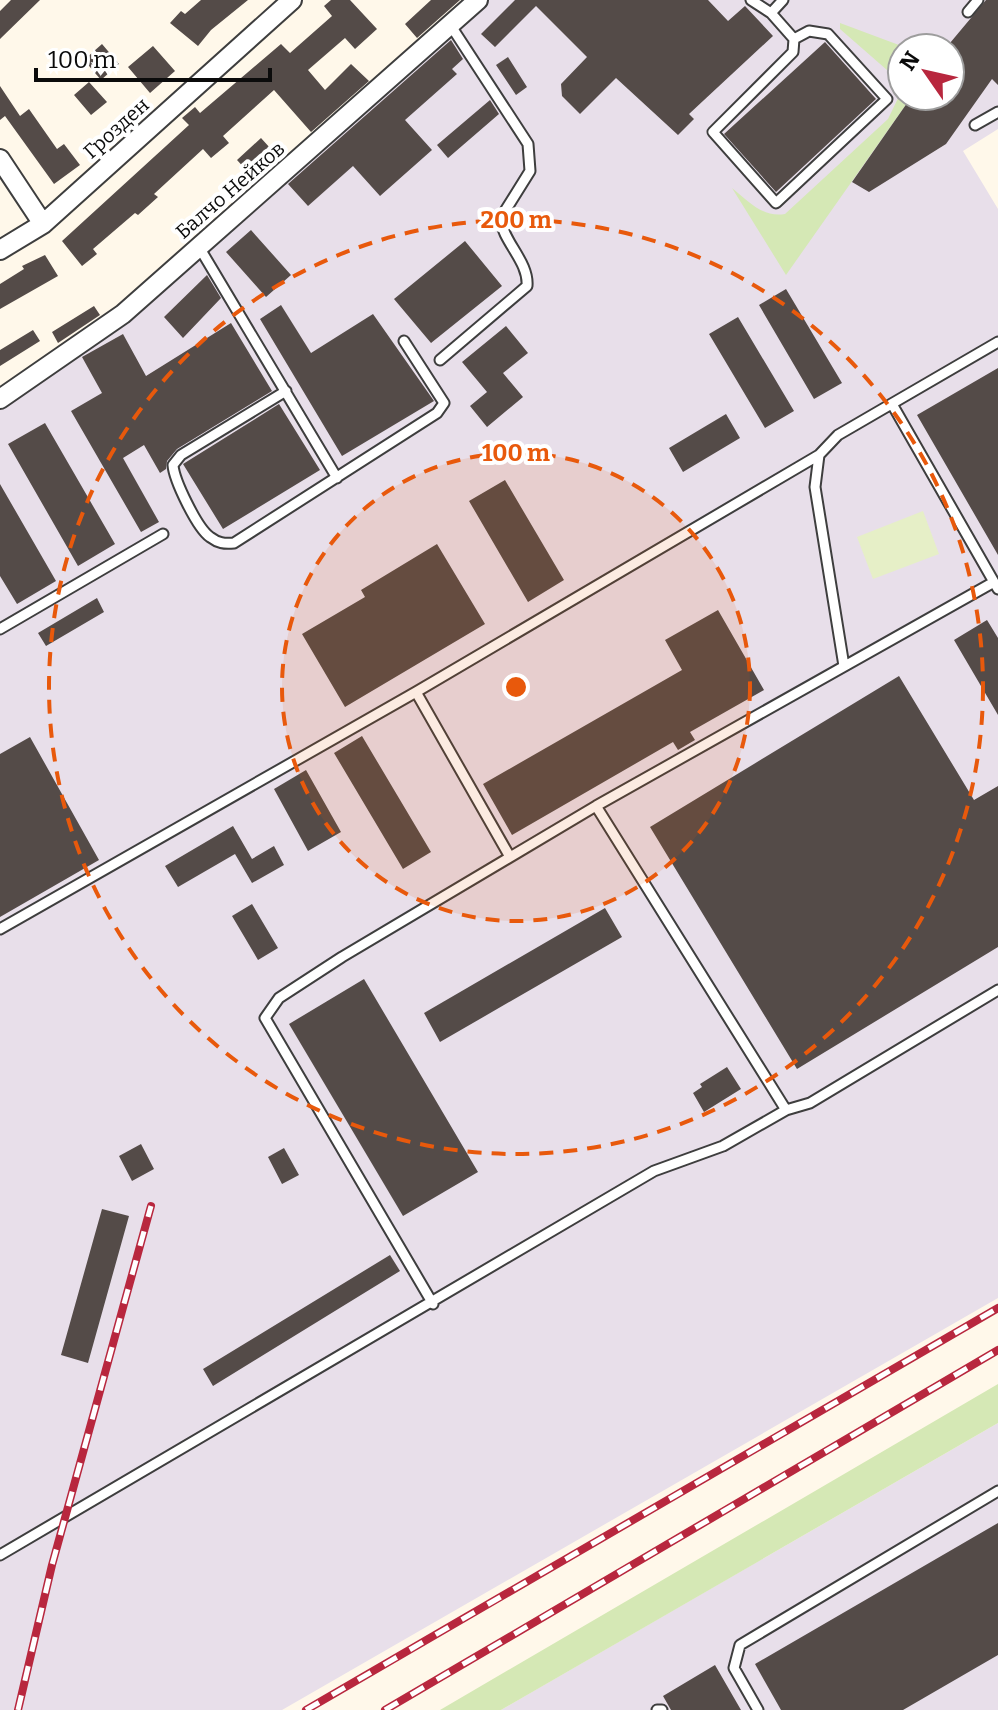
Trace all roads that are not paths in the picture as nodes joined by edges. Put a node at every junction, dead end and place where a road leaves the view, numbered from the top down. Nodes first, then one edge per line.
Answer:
1 (292, 0) edge
2 (478, 0) edge
3 (751, 0) edge
4 (783, 0) edge
5 (978, 0) edge
6 (968, 12) dead end
7 (771, 13) junction
8 (451, 26) junction
9 (794, 39) junction
10 (998, 112) edge
11 (975, 125) dead end
12 (0, 159) edge
13 (43, 224) junction
14 (199, 247) junction
15 (0, 250) edge
16 (404, 341) dead end
17 (998, 342) edge
18 (440, 360) dead end
19 (286, 391) junction
20 (0, 399) edge
21 (892, 404) junction
22 (819, 455) junction
23 (337, 478) junction
24 (163, 534) dead end
25 (996, 586) edge
26 (0, 629) edge
27 (844, 666) junction
28 (416, 692) junction
29 (596, 806) junction
30 (510, 857) junction
31 (0, 929) edge
32 (998, 990) edge
33 (786, 1110) junction
34 (433, 1304) junction
35 (998, 1491) edge
36 (0, 1555) edge
37 (758, 1710) edge

1 - 13 street, Грозден
2 - 8 street, Балчо Нейков
3 - 7 lane
4 - 7 lane
5 - 6 lane
7 - 9 lane
8 - 14 street, Балчо Нейков
8 - 18 lane
9 - 9 lane
10 - 11 lane
12 - 13 street
13 - 15 street, Грозден
14 - 19 lane
14 - 20 street, Балчо Нейков
16 - 23 lane
17 - 21 lane
19 - 23 lane
19 - 23 lane
21 - 22 lane
21 - 25 lane
22 - 27 lane
22 - 28 lane
24 - 26 lane
25 - 27 lane
27 - 29 lane
28 - 30 lane
28 - 31 lane
29 - 30 lane
29 - 33 lane
30 - 34 lane
32 - 33 lane
33 - 34 lane
34 - 36 lane
35 - 37 lane

